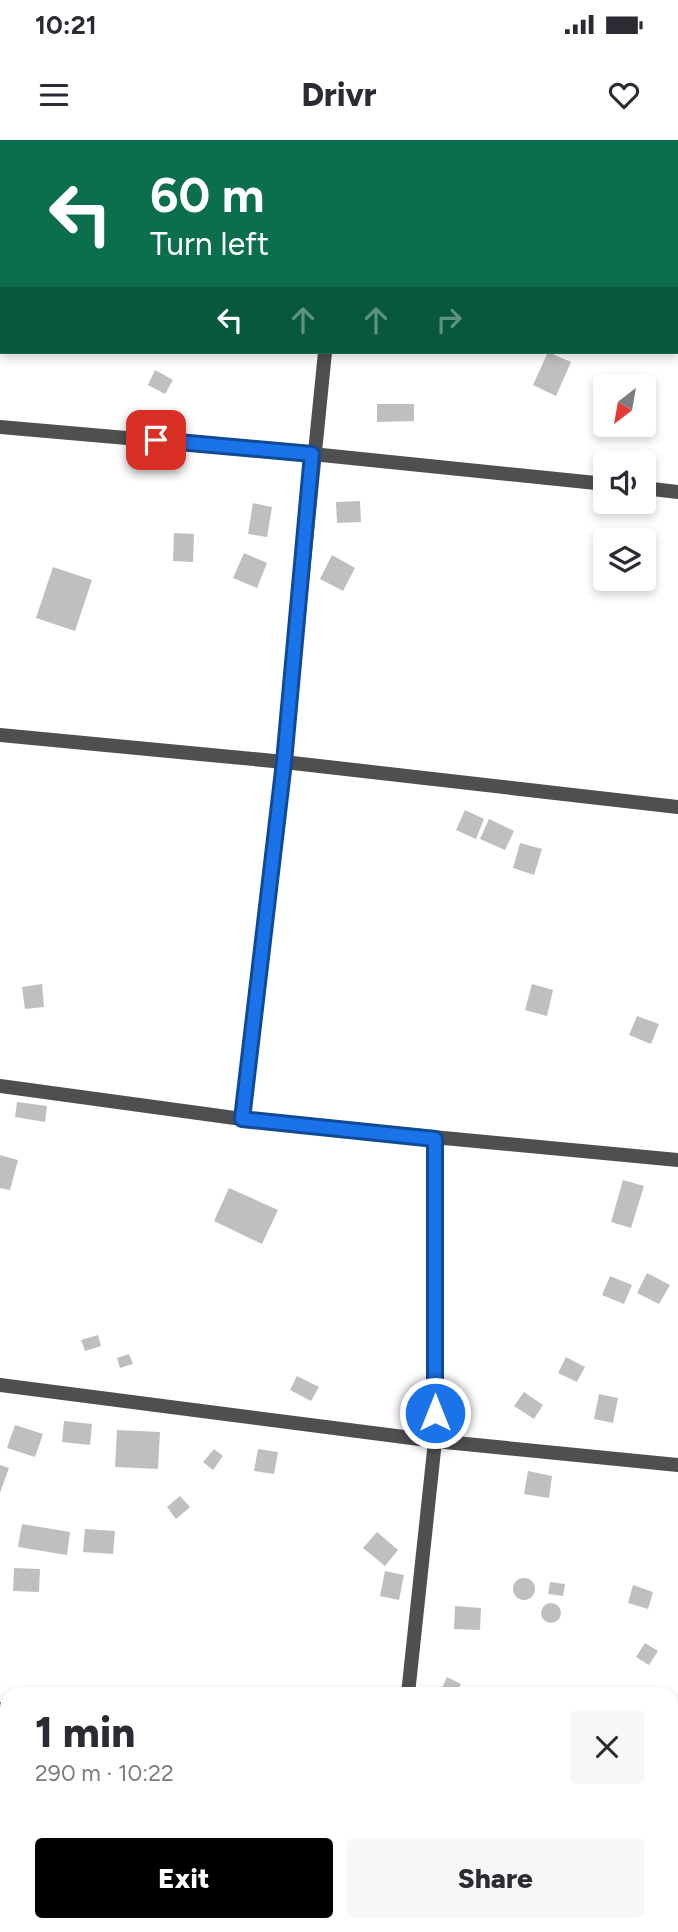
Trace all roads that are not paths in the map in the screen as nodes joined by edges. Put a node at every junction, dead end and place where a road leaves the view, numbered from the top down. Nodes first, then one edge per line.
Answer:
1 (325, 354) edge
2 (0, 427) edge
3 (312, 454) junction
4 (593, 483) edge
5 (656, 489) edge
6 (678, 492) edge
7 (0, 735) edge
8 (284, 762) junction
9 (678, 807) edge
10 (0, 1086) edge
11 (242, 1119) junction
12 (435, 1139) junction
13 (678, 1160) edge
14 (0, 1385) edge
15 (435, 1441) junction
16 (678, 1465) edge
17 (409, 1687) edge

1 - 3 street
2 - 3 street
3 - 4 street
3 - 8 street
5 - 6 street
7 - 8 street
8 - 9 street
8 - 11 street
10 - 11 street
11 - 12 street
12 - 13 street
12 - 15 street
14 - 15 street
15 - 16 street
15 - 17 street

